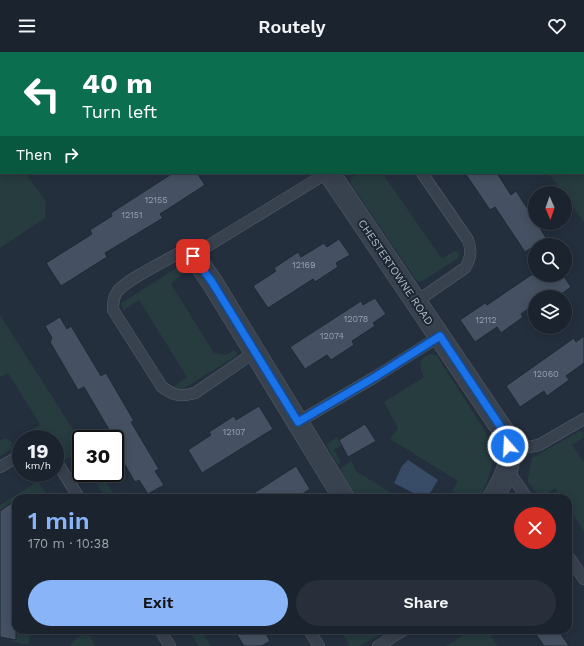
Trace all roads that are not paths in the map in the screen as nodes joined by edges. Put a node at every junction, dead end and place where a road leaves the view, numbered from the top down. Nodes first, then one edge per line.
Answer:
1 (330, 174) edge
2 (423, 174) edge
3 (193, 256) junction
4 (416, 301) junction
5 (440, 336) junction
6 (255, 352) junction
7 (584, 419) edge
8 (298, 422) junction
9 (508, 446) junction
10 (12, 460) edge
11 (0, 467) edge
12 (508, 470) junction
13 (64, 474) edge
14 (77, 494) edge
15 (342, 494) edge
16 (495, 494) edge
17 (524, 494) edge
18 (572, 562) edge
19 (584, 579) edge
20 (162, 634) edge
21 (312, 634) edge
22 (398, 634) edge
23 (170, 646) edge
24 (319, 646) edge
25 (378, 646) edge

1 - 3 lane
1 - 4 street, CHESTERTOWNE ROAD
2 - 4 lane
3 - 6 street
3 - 6 lane
4 - 5 street, CHESTERTOWNE ROAD
5 - 8 lane
5 - 9 street, CHESTERTOWNE ROAD
6 - 8 street
7 - 9 lane
8 - 15 street
9 - 12 street, CHESTERTOWNE ROAD
10 - 11 lane
12 - 16 street, CHESTERTOWNE ROAD
12 - 17 lane
13 - 14 lane
18 - 19 lane
20 - 23 lane
21 - 24 lane
22 - 25 lane

